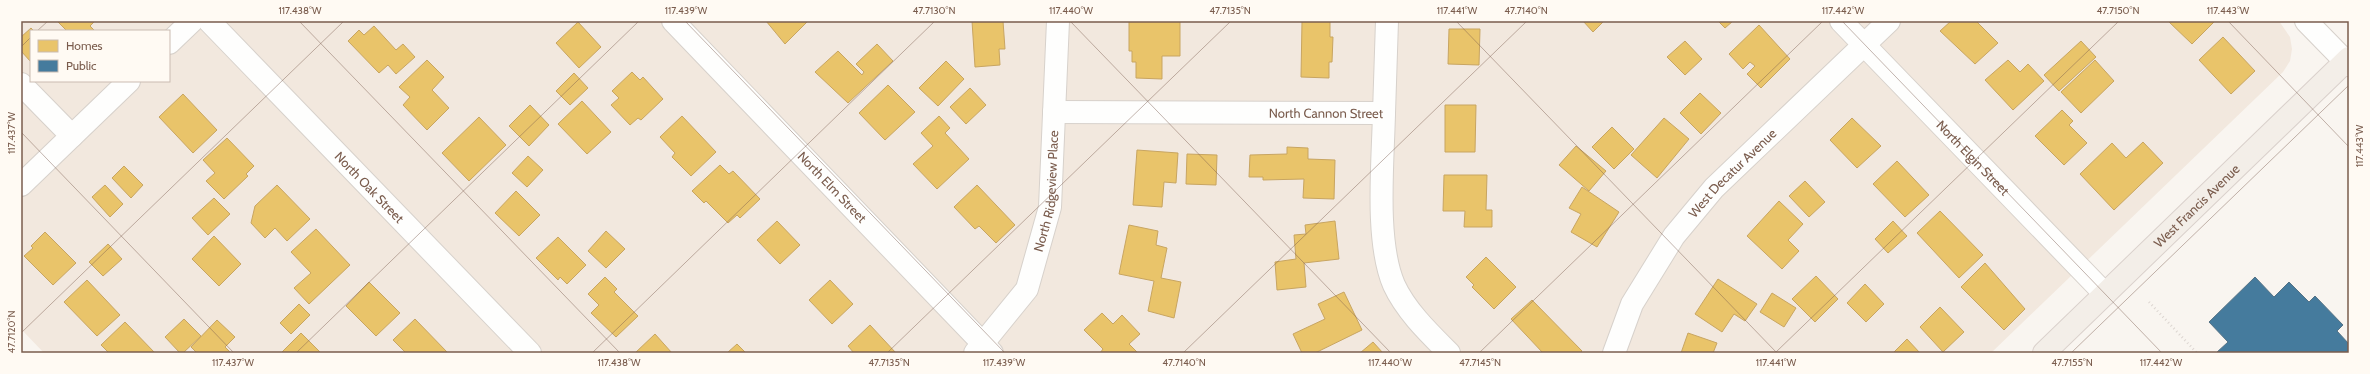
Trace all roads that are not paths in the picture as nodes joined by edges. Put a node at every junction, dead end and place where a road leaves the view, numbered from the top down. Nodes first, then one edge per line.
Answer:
1 (192, 21) edge
2 (209, 21) edge
3 (673, 21) edge
4 (1058, 21) edge
5 (1387, 21) edge
6 (1841, 21) edge
7 (1889, 21) edge
8 (2306, 21) edge
9 (170, 42) edge
10 (1864, 45) junction
11 (2348, 62) edge
12 (128, 82) edge
13 (21, 84) edge
14 (1054, 112) junction
15 (1384, 113) junction
16 (72, 136) junction
17 (21, 185) edge
18 (2105, 294) junction
19 (984, 350) edge
20 (530, 353) edge
21 (1449, 353) edge
22 (1614, 353) edge
23 (2044, 353) edge

1 - 9 street
2 - 20 street, North Oak Street
3 - 19 street, North Elm Street
4 - 14 street, North Ridgeview Place
5 - 15 street
6 - 10 street, North Elgin Street
7 - 10 street, West Decatur Avenue
8 - 11 street
10 - 18 street, North Elgin Street
10 - 22 street, West Decatur Avenue
11 - 18 main road, West Francis Avenue
12 - 16 street
13 - 16 street
14 - 15 street, North Cannon Street
14 - 19 street, North Ridgeview Place
15 - 21 street, North Cannon Street
16 - 17 street
18 - 23 main road, West Francis Avenue

